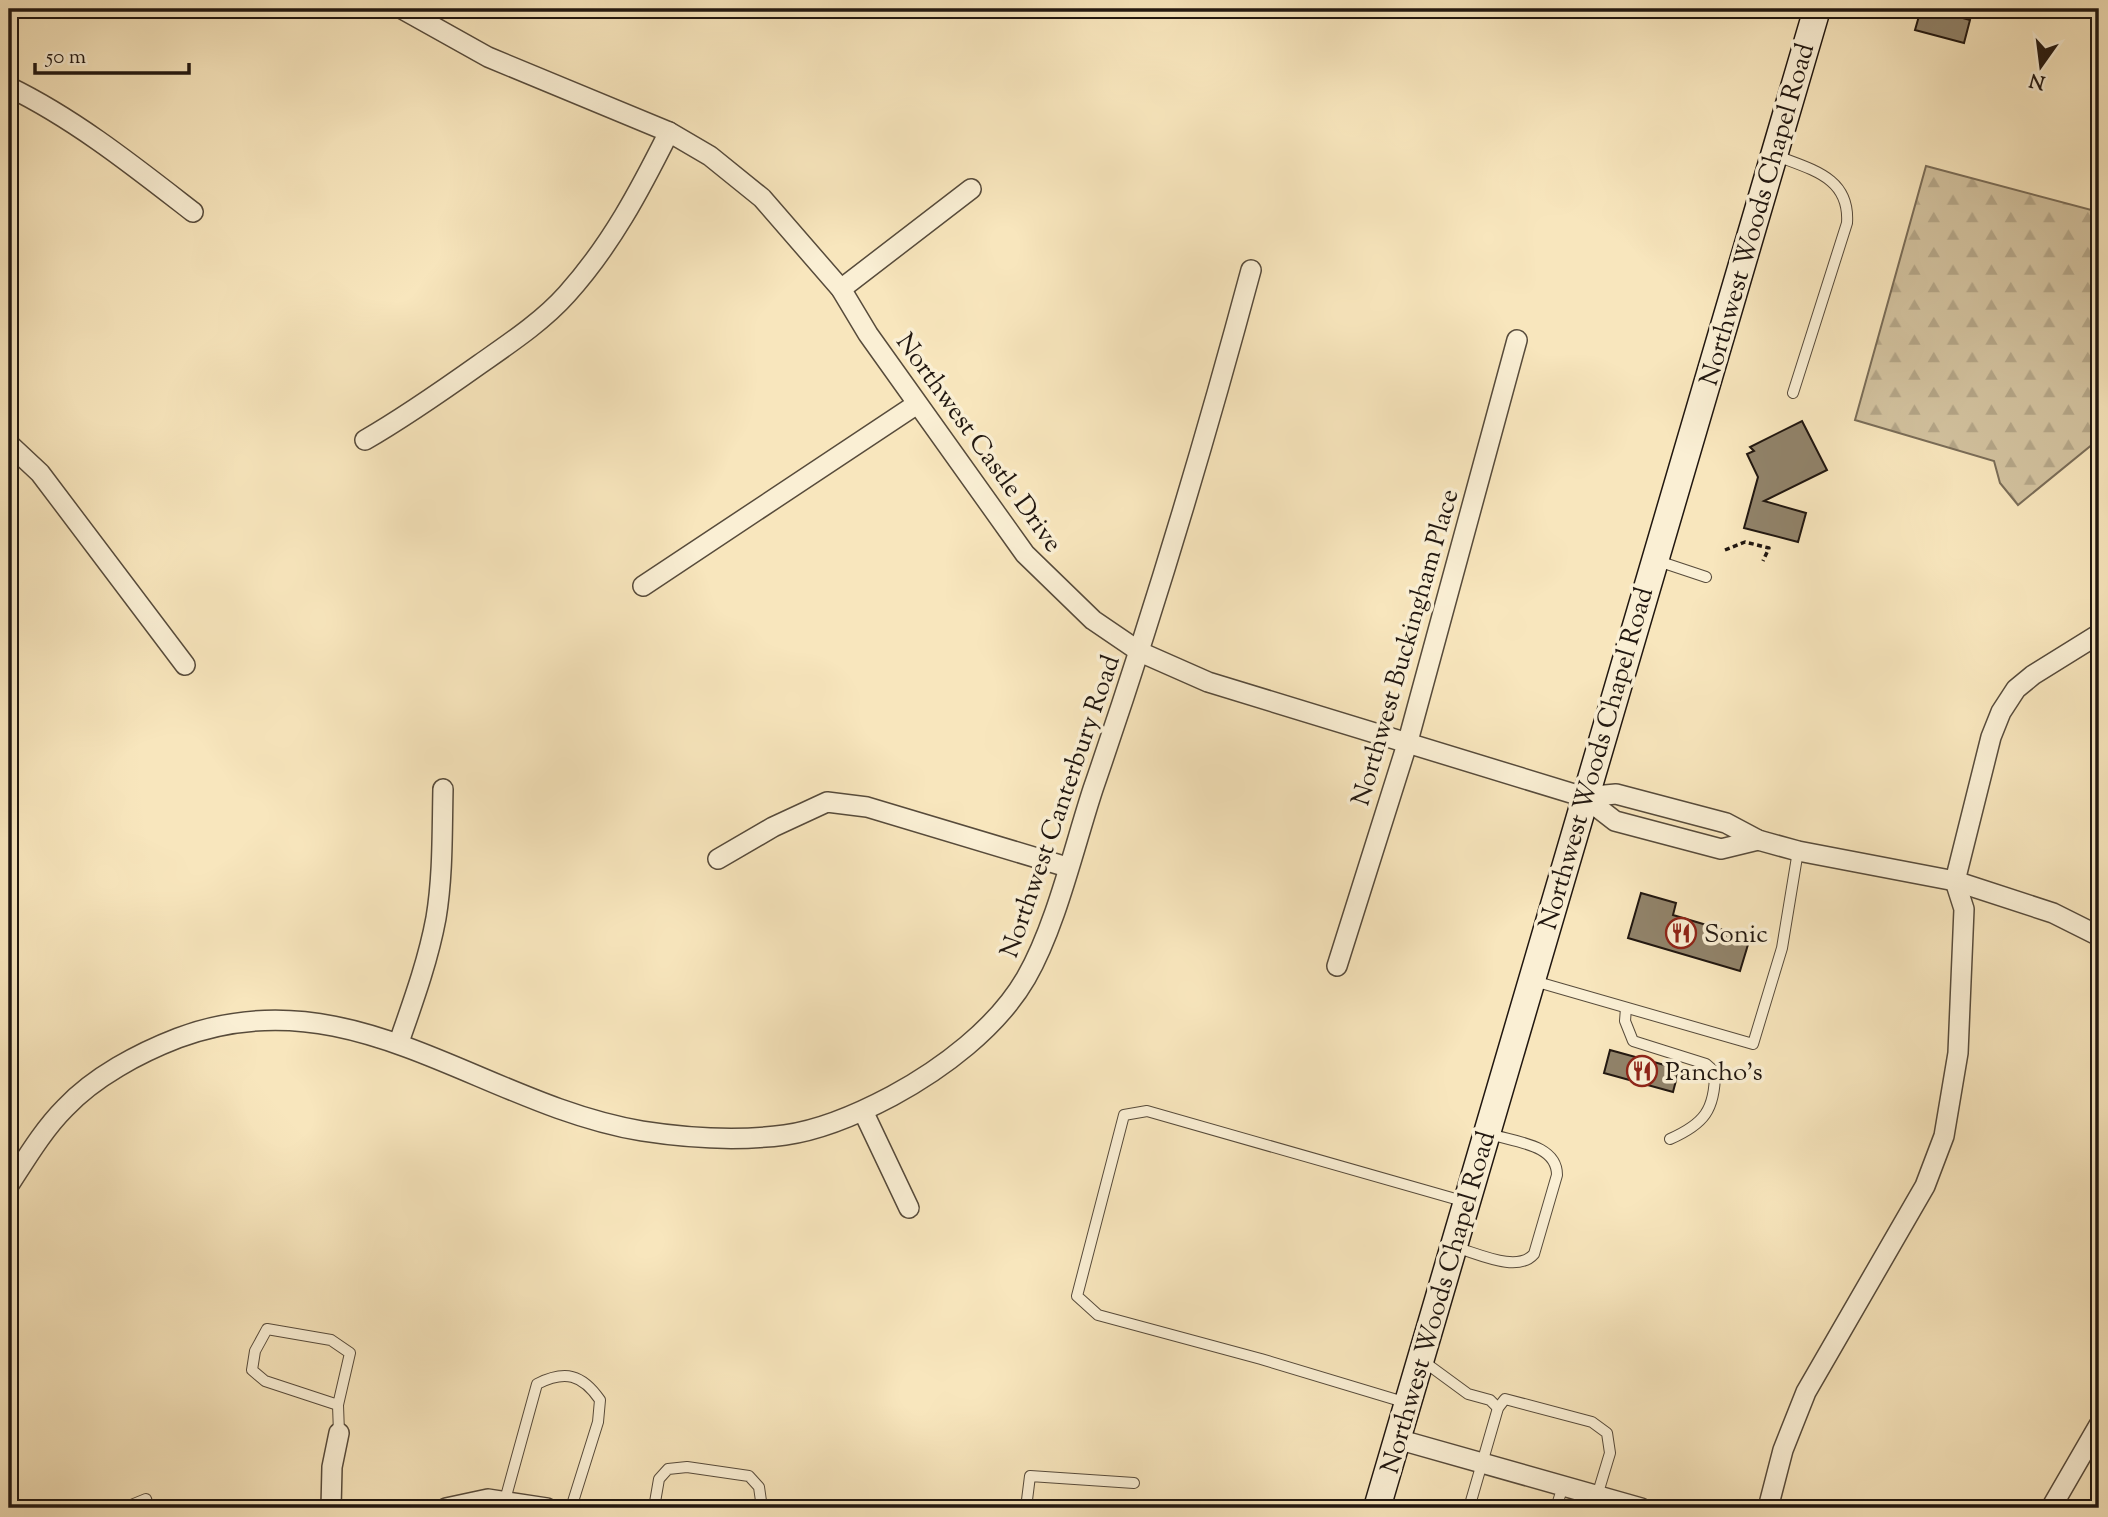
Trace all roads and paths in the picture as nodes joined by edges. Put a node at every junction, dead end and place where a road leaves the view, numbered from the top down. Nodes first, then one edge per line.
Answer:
1 (402, 9) edge
2 (1816, 9) edge
3 (9, 87) edge
4 (670, 132) junction
5 (1773, 155) junction
6 (971, 189) dead end
7 (193, 212) dead end
8 (1251, 270) dead end
9 (841, 289) junction
10 (1517, 340) dead end
11 (1793, 393) dead end
12 (917, 404) junction
13 (365, 440) dead end
14 (9, 444) edge
15 (1725, 550) dead end
16 (1654, 560) junction
17 (1763, 561) dead end
18 (1706, 577) dead end
19 (643, 586) dead end
20 (2099, 634) edge
21 (1140, 652) junction
22 (185, 665) dead end
23 (1408, 741) junction
24 (443, 789) dead end
25 (1584, 797) junction
26 (1758, 840) junction
27 (1798, 851) junction
28 (718, 859) dead end
29 (1067, 867) junction
30 (1955, 881) junction
31 (2099, 936) edge
32 (1337, 966) dead end
33 (1530, 980) junction
34 (1626, 1008) junction
35 (399, 1042) junction
36 (863, 1111) junction
37 (1486, 1133) junction
38 (1670, 1139) dead end
39 (9, 1185) edge
40 (1466, 1202) junction
41 (909, 1208) dead end
42 (1453, 1246) junction
43 (1420, 1359) junction
44 (1407, 1403) junction
45 (338, 1405) junction
46 (1498, 1408) junction
47 (2099, 1425) edge
48 (340, 1433) joint
49 (1397, 1439) junction
50 (1482, 1463) junction
51 (1134, 1483) dead end
52 (1563, 1486) junction
53 (1597, 1496) junction
54 (505, 1500) junction
55 (124, 1508) edge
56 (149, 1508) edge
57 (331, 1508) edge
58 (446, 1508) edge
59 (547, 1508) edge
60 (571, 1508) edge
61 (654, 1508) edge
62 (762, 1508) edge
63 (1026, 1508) edge
64 (1377, 1508) edge
65 (1470, 1508) edge
66 (1556, 1508) edge
67 (1641, 1508) edge
68 (1768, 1508) edge
69 (2051, 1508) edge

1 - 4 street, Northwest Castle Drive
2 - 5 main road, Northwest Woods Chapel Road
3 - 7 street
4 - 9 street, Northwest Castle Drive
4 - 13 street
5 - 11 lane
5 - 16 main road, Northwest Woods Chapel Road
6 - 9 street
8 - 21 street, Northwest Canterbury Road
9 - 12 street, Northwest Castle Drive
10 - 23 street, Northwest Buckingham Place
12 - 19 street
12 - 21 street, Northwest Castle Drive
14 - 22 street
15 - 17 path
16 - 18 lane
16 - 25 main road, Northwest Woods Chapel Road
20 - 30 street
21 - 23 street, Northwest Castle Drive
21 - 29 street, Northwest Canterbury Road
23 - 25 street, Northwest Castle Drive
23 - 32 street, Northwest Buckingham Place
24 - 35 street
25 - 26 street
25 - 26 street
25 - 33 main road, Northwest Woods Chapel Road
26 - 27 street
27 - 30 street
27 - 34 lane
28 - 29 street
29 - 36 street, Northwest Canterbury Road
30 - 31 street
30 - 68 street
33 - 34 lane
33 - 37 main road, Northwest Woods Chapel Road
34 - 38 lane
35 - 36 street, Northwest Canterbury Road
35 - 39 street, Northwest Canterbury Road
36 - 41 street
37 - 40 main road, Northwest Woods Chapel Road
37 - 42 lane
40 - 42 main road, Northwest Woods Chapel Road
40 - 44 lane
42 - 43 main road, Northwest Woods Chapel Road
43 - 44 main road, Northwest Woods Chapel Road
43 - 46 lane
44 - 49 main road, Northwest Woods Chapel Road
45 - 45 lane
45 - 48 lane
46 - 50 lane
46 - 53 lane
47 - 69 street
48 - 57 street
49 - 50 street
49 - 64 main road, Northwest Woods Chapel Road
50 - 52 street
50 - 65 lane
51 - 63 lane
52 - 53 street
52 - 66 lane
53 - 67 street
54 - 58 street
54 - 59 street
54 - 60 lane
55 - 56 lane
61 - 62 lane

